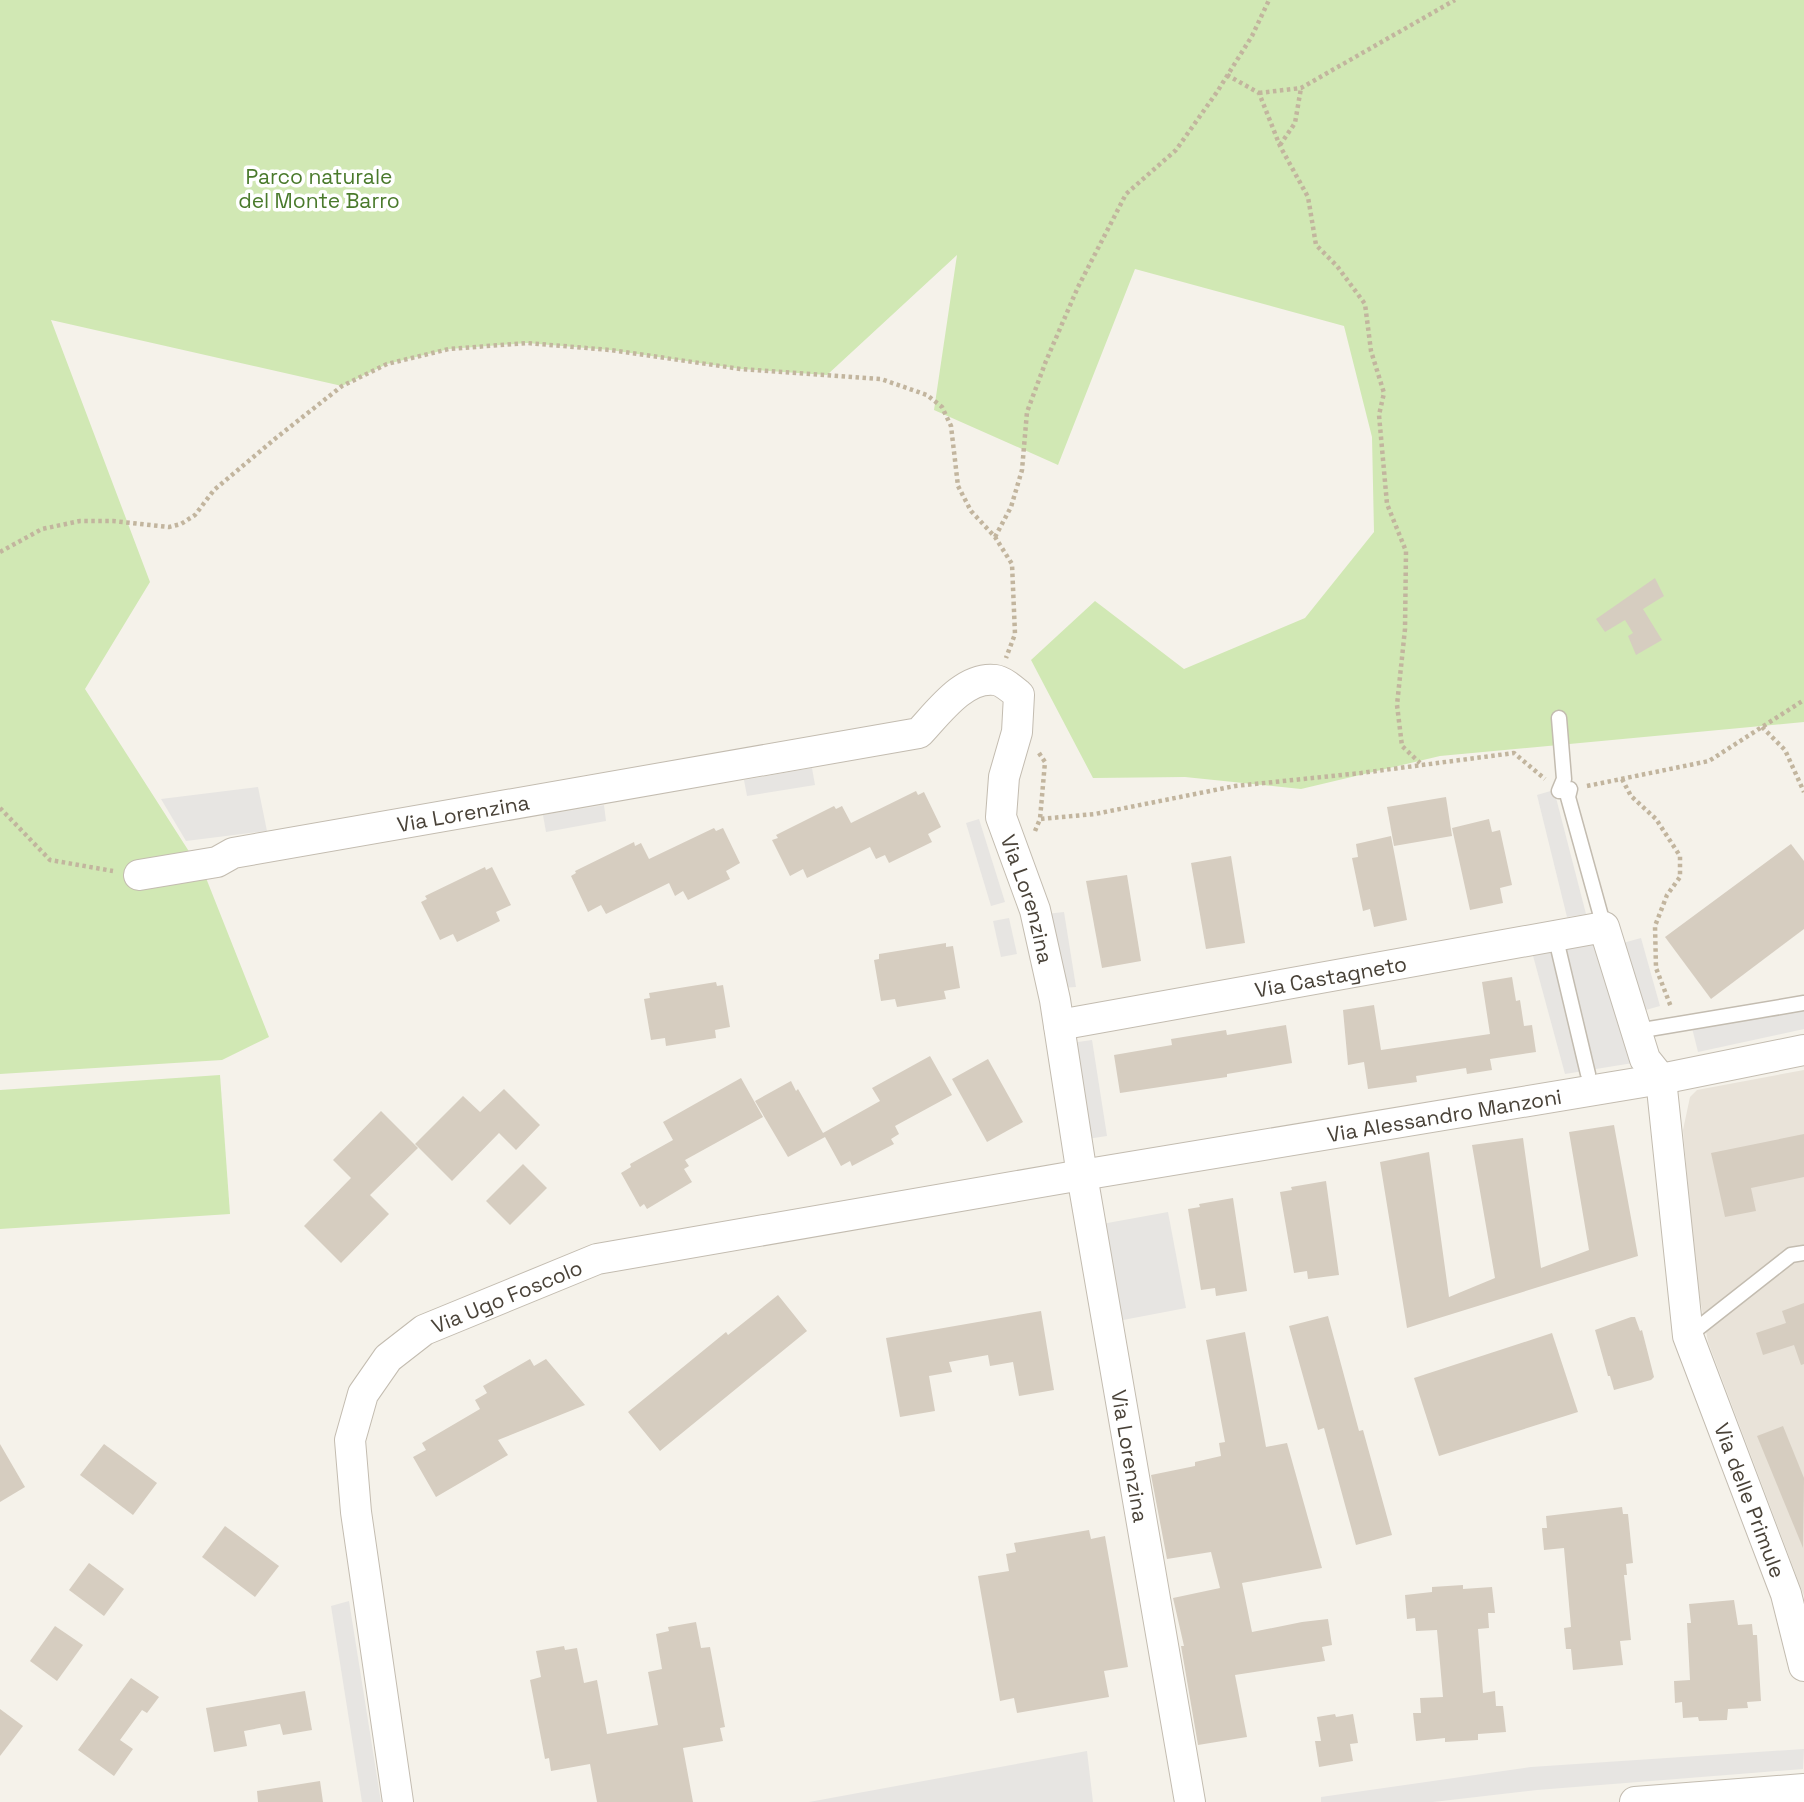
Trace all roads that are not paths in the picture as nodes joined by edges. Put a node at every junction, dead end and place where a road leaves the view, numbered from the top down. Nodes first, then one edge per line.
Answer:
1 (1559, 718) dead end
2 (139, 875) road end
3 (1604, 927) junction
4 (1555, 935) junction
5 (1804, 1003) edge
6 (1059, 1025) junction
7 (1637, 1031) junction
8 (1804, 1051) edge
9 (1588, 1074) dead end
10 (1661, 1079) junction
11 (1082, 1175) junction
12 (1804, 1253) edge
13 (1688, 1336) junction
14 (1804, 1666) edge
15 (1804, 1789) edge
16 (398, 1802) edge
17 (1190, 1802) edge
18 (1635, 1802) edge

1 - 3 lane
2 - 6 street, Via Lorenzina
3 - 4 street, Via Castagneto
3 - 7 street
4 - 6 street, Via Castagneto
4 - 9 lane
5 - 7 lane
6 - 11 street, Via Lorenzina
7 - 10 street
8 - 10 street, Via Alessandro Manzoni
10 - 11 street, Via Alessandro Manzoni
10 - 13 street, Via delle Primule
11 - 16 street, Via Ugo Foscolo
11 - 17 street, Via Lorenzina
12 - 13 lane
13 - 14 street, Via delle Primule
15 - 18 street

